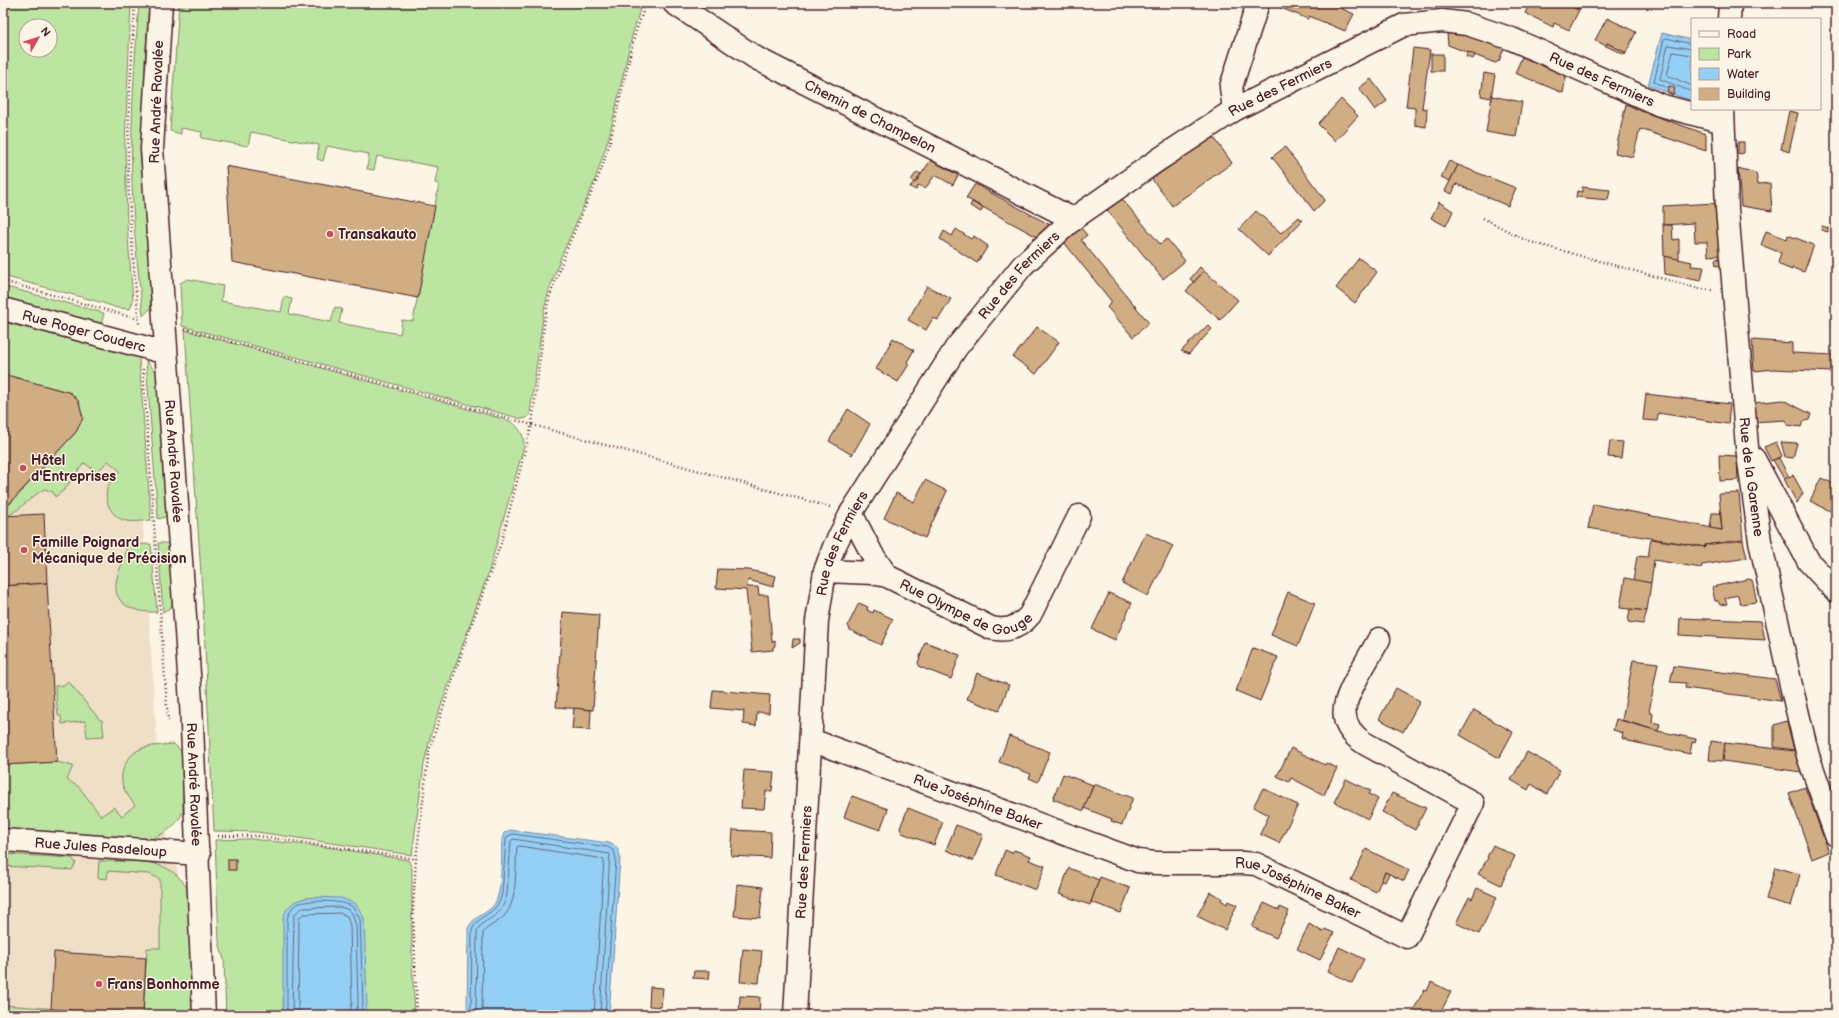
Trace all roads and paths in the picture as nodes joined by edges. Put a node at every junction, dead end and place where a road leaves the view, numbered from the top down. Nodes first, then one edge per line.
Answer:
1 (161, 3) edge
2 (646, 3) edge
3 (674, 3) edge
4 (1258, 3) edge
5 (1730, 3) edge
6 (1729, 18) edge
7 (1234, 110) junction
8 (1691, 110) edge
9 (1692, 110) edge
10 (1723, 115) edge
11 (1483, 218) dead end
12 (1073, 219) junction
13 (3, 281) edge
14 (1734, 292) junction
15 (3, 309) edge
16 (138, 319) dead end
17 (164, 323) junction
18 (166, 353) junction
19 (532, 424) junction
20 (1747, 447) junction
21 (850, 512) junction
22 (1079, 516) dead end
23 (826, 571) junction
24 (887, 576) junction
25 (1836, 591) edge
26 (1379, 639) dead end
27 (812, 740) junction
28 (1836, 835) edge
29 (3, 840) edge
30 (198, 845) junction
31 (416, 859) junction
32 (204, 1015) edge
33 (417, 1015) edge
34 (795, 1015) edge

1 - 17 street, Rue André Ravalée
2 - 19 path
3 - 12 street, Chemin de Champelon
4 - 7 street
5 - 6 street
7 - 8 street, Rue des Fermiers
7 - 12 street, Rue des Fermiers
9 - 10 street, Rue des Fermiers
10 - 14 street, Rue de la Garenne
11 - 14 path
12 - 21 street, Rue des Fermiers
13 - 16 path
14 - 20 street, Rue de la Garenne
15 - 18 street, Rue Roger Couderc
17 - 18 street, Rue André Ravalée
17 - 19 path
18 - 30 street, Rue André Ravalée
19 - 21 path
19 - 31 path
20 - 25 street
20 - 28 street, Rue de la Garenne
21 - 23 street, Rue des Fermiers
21 - 24 street, Rue Olympe de Gouge
22 - 24 street, Rue Olympe de Gouge
23 - 24 street, Rue Olympe de Gouge
23 - 27 street, Rue des Fermiers
26 - 27 street, Rue Joséphine Baker
27 - 34 street, Rue des Fermiers
29 - 30 street, Rue Jules Pasdeloup
30 - 31 path
30 - 32 street, Rue André Ravalée
31 - 33 path

